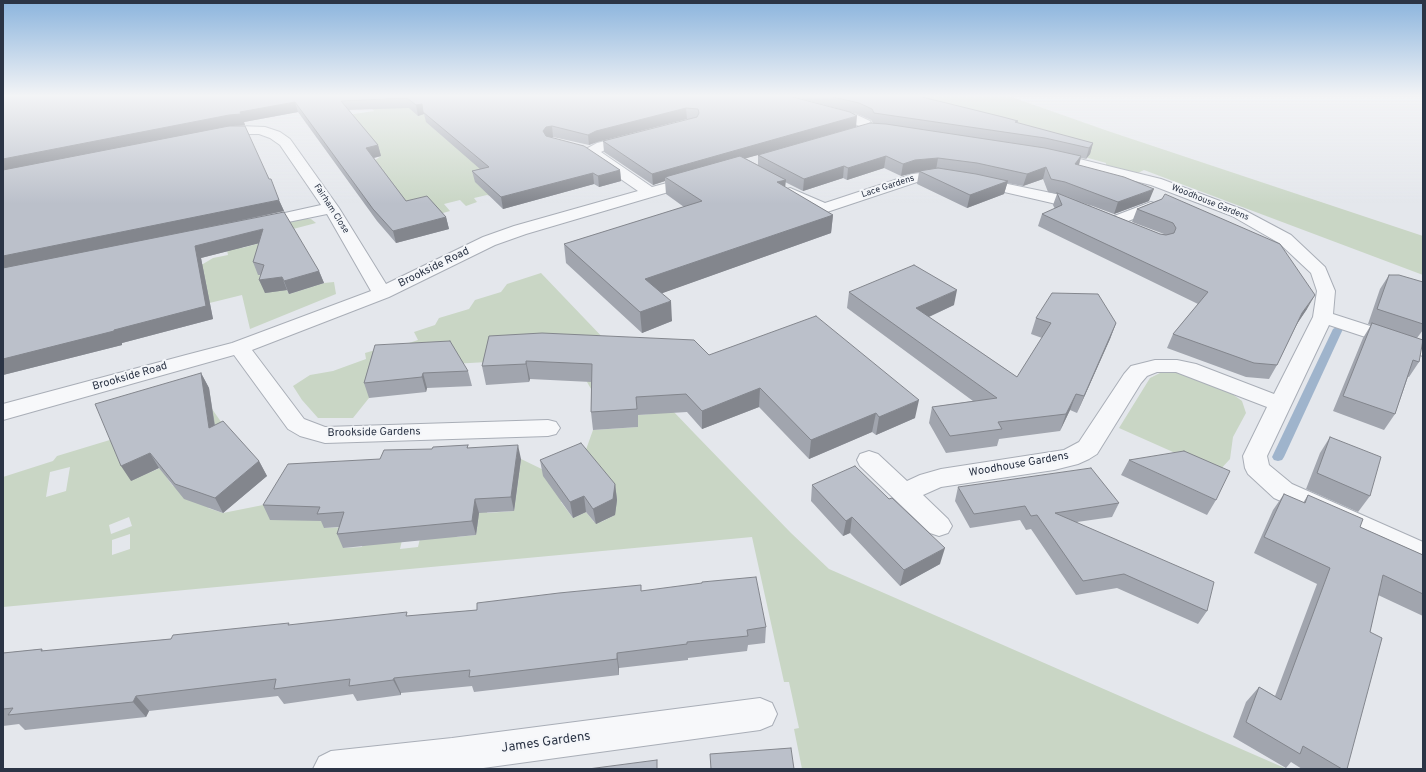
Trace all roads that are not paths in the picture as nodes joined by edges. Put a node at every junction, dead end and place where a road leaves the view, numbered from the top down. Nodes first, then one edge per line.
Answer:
1 (233, 132) edge
2 (277, 132) edge
3 (861, 132) edge
4 (647, 134) edge
5 (850, 135) edge
6 (202, 137) edge
7 (576, 148) edge
8 (591, 152) junction
9 (1035, 153) edge
10 (711, 175) edge
11 (776, 185) edge
12 (650, 193) junction
13 (1151, 207) edge
14 (330, 208) junction
15 (1104, 217) junction
16 (245, 226) edge
17 (1135, 230) edge
18 (382, 293) junction
19 (1323, 317) junction
20 (239, 348) junction
21 (1423, 350) edge
22 (1279, 404) junction
23 (3, 412) edge
24 (548, 428) dead end
25 (869, 460) dead end
26 (904, 493) junction
27 (939, 526) dead end
28 (1423, 554) edge
29 (760, 714) dead end
30 (332, 769) edge

1 - 6 street, Fairham Close
2 - 14 street, Fairham Close
3 - 5 street
4 - 8 street
7 - 8 street
8 - 12 street
9 - 19 street, Woodhouse Gardens
10 - 12 street, Brookside Road
11 - 15 street, Lace Gardens
12 - 18 street, Brookside Road
13 - 15 street
14 - 16 street
14 - 18 street, Fairham Close
15 - 17 street, Lace Gardens
18 - 20 street, Brookside Road
19 - 21 street
19 - 22 street, Woodhouse Gardens
20 - 23 street, Brookside Road
20 - 24 street, Brookside Gardens
22 - 26 street, Woodhouse Gardens
22 - 28 street, Woodhouse Gardens
25 - 26 street
26 - 27 street
29 - 30 street, James Gardens

